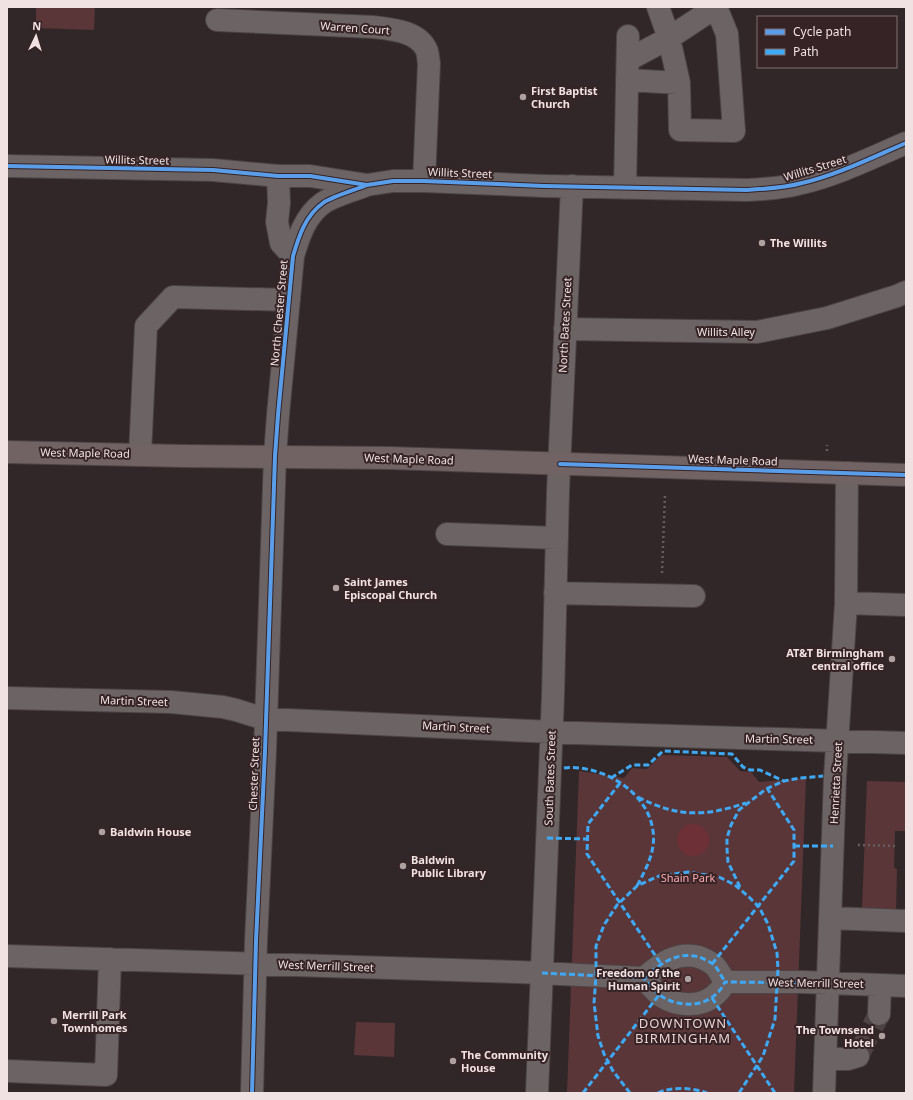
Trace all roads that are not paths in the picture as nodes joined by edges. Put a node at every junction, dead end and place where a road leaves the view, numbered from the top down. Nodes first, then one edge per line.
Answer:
1 (658, 7) edge
2 (716, 7) edge
3 (217, 20) dead end
4 (628, 36) dead end
5 (669, 38) junction
6 (628, 70) junction
7 (679, 83) junction
8 (906, 143) edge
9 (7, 166) edge
10 (278, 176) junction
11 (424, 181) junction
12 (367, 185) junction
13 (572, 186) junction
14 (625, 188) junction
15 (293, 256) junction
16 (906, 292) edge
17 (289, 300) junction
18 (565, 329) junction
19 (7, 452) edge
20 (140, 455) junction
21 (275, 456) junction
22 (560, 464) junction
23 (847, 473) junction
24 (906, 475) edge
25 (447, 534) dead end
26 (557, 538) junction
27 (555, 593) junction
28 (694, 596) dead end
29 (846, 603) junction
30 (906, 605) edge
31 (7, 698) edge
32 (265, 719) junction
33 (551, 732) junction
34 (837, 741) junction
35 (906, 743) edge
36 (830, 918) junction
37 (906, 921) edge
38 (7, 956) edge
39 (110, 959) junction
40 (256, 964) junction
41 (542, 973) junction
42 (644, 978) junction
43 (725, 982) junction
44 (828, 983) junction
45 (880, 985) junction
46 (906, 986) edge
47 (879, 1014) tunnel mouth
48 (858, 1056) dead end
49 (825, 1059) junction
50 (7, 1071) edge
51 (252, 1093) edge
52 (537, 1093) edge
53 (824, 1093) edge

1 - 5 street
2 - 5 street
2 - 7 street
3 - 11 street, Warren Court
4 - 6 street
5 - 6 street
5 - 7 street
6 - 7 street
6 - 14 street
8 - 14 street, Willits Street
9 - 10 street, Willits Street
10 - 12 street, Willits Street
10 - 15 street
11 - 12 street, Willits Street
11 - 13 street, Willits Street
12 - 15 street, North Chester Street
13 - 14 street, Willits Street
13 - 18 street, North Bates Street
15 - 17 street, North Chester Street
16 - 18 street, Willits Alley
17 - 20 street
17 - 21 street, North Chester Street
18 - 22 street, North Bates Street
19 - 20 main road, West Maple Road
20 - 21 main road, West Maple Road
21 - 22 main road, West Maple Road
21 - 32 street, Chester Street
22 - 23 main road, West Maple Road
22 - 26 street, South Bates Street
23 - 24 main road, West Maple Road
23 - 29 street, Henrietta Street
25 - 26 street
26 - 27 street, South Bates Street
27 - 28 street
27 - 33 street, South Bates Street
29 - 30 street
29 - 34 street, Henrietta Street
31 - 32 street, Martin Street
32 - 33 street, Martin Street
32 - 40 street, Chester Street
33 - 34 street, Martin Street
33 - 41 street, South Bates Street
34 - 35 street, Martin Street
34 - 36 street, Henrietta Street
36 - 37 street
36 - 44 street, Henrietta Street
38 - 39 street, West Merrill Street
39 - 40 street, West Merrill Street
39 - 50 street
40 - 41 street, West Merrill Street
40 - 51 street, Chester Street
41 - 42 street, West Merrill Street
41 - 52 street, South Bates Street
42 - 43 street
42 - 43 street
43 - 44 street, West Merrill Street
44 - 45 street, West Merrill Street
44 - 49 street, Henrietta Street
45 - 46 street, West Merrill Street
45 - 47 street
48 - 49 street
49 - 53 street, Henrietta Street

